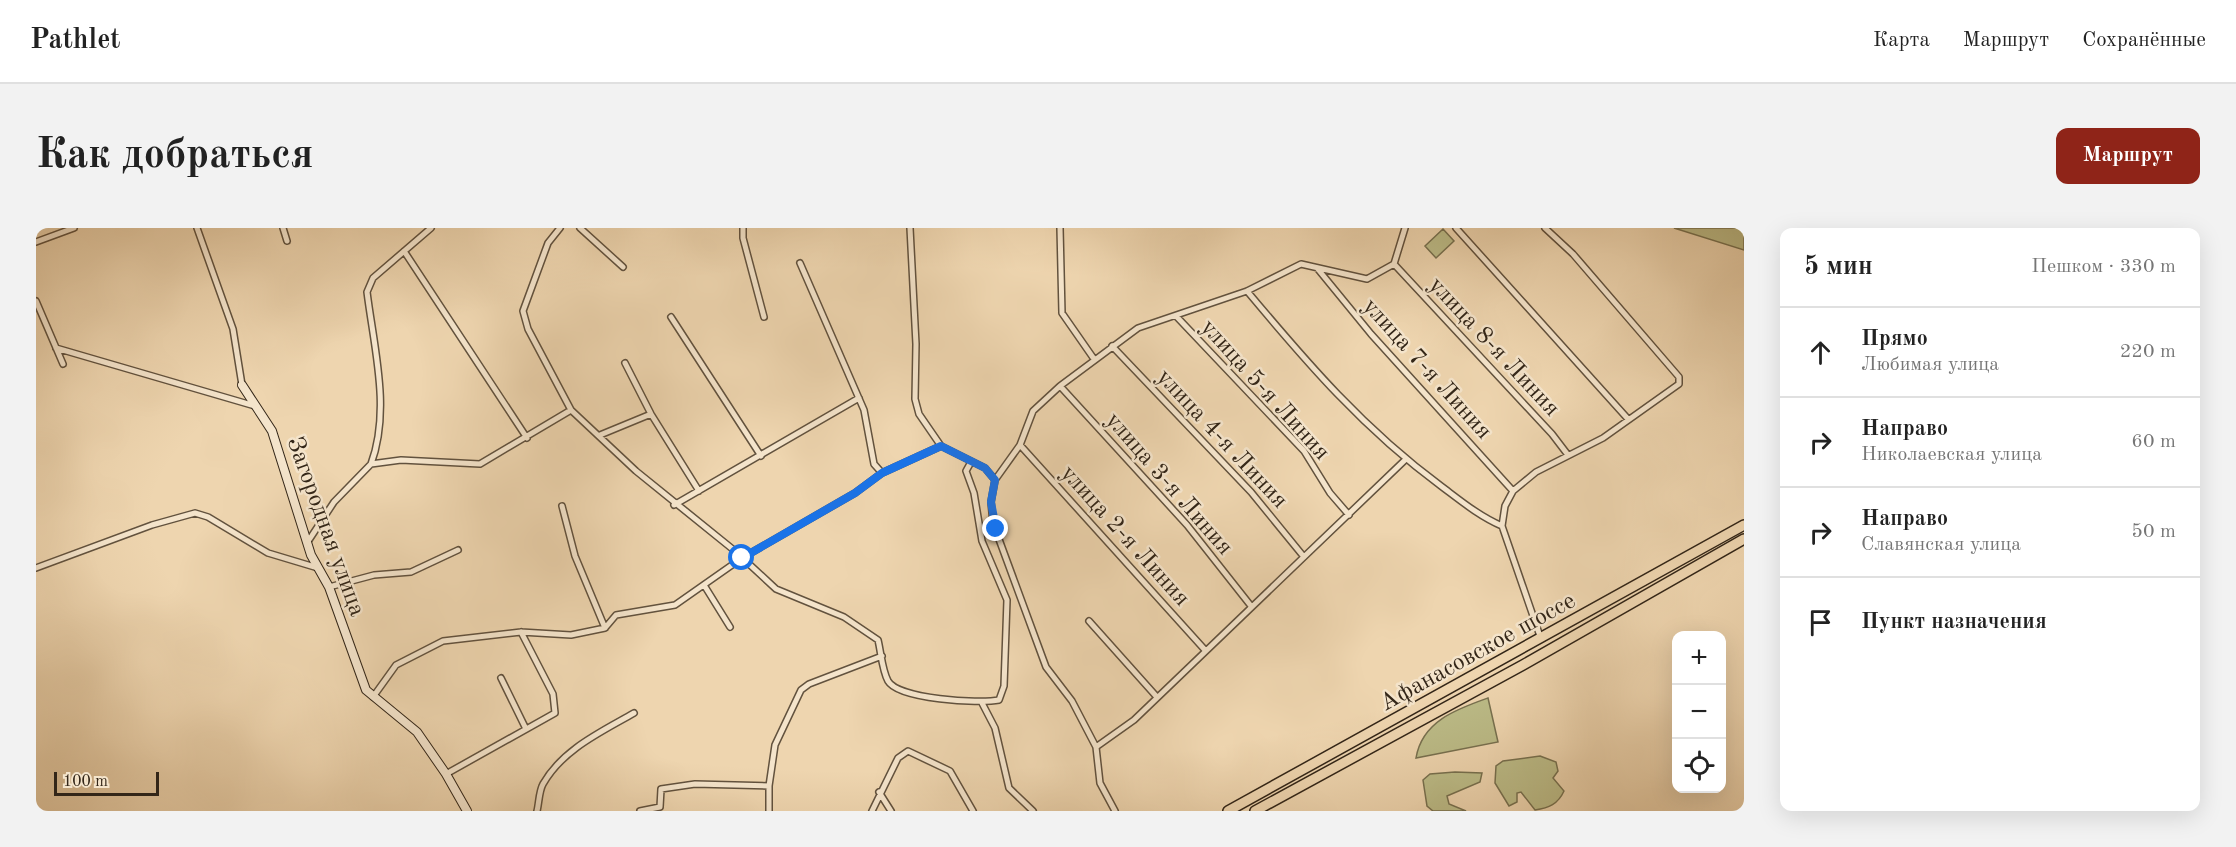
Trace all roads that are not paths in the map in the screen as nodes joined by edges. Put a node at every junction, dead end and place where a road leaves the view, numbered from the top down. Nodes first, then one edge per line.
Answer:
1 (74, 228) edge
2 (197, 228) edge
3 (283, 228) edge
4 (431, 228) edge
5 (560, 228) edge
6 (580, 228) edge
7 (743, 228) edge
8 (909, 228) edge
9 (1060, 228) edge
10 (1405, 228) edge
11 (1456, 228) edge
12 (1545, 228) edge
13 (287, 241) dead end
14 (36, 243) edge
15 (404, 251) junction
16 (800, 263) dead end
17 (1394, 264) junction
18 (623, 267) dead end
19 (1317, 268) junction
20 (1247, 291) junction
21 (36, 301) edge
22 (1176, 316) junction
23 (671, 317) dead end
24 (764, 317) dead end
25 (1112, 346) junction
26 (56, 348) junction
27 (1094, 359) junction
28 (625, 363) dead end
29 (63, 364) dead end
30 (242, 385) joint
31 (1060, 386) junction
32 (859, 398) junction
33 (256, 406) junction
34 (571, 410) junction
35 (651, 414) junction
36 (1628, 419) junction
37 (600, 435) junction
38 (527, 438) junction
39 (1020, 445) junction
40 (941, 446) junction
41 (1568, 455) junction
42 (761, 456) junction
43 (1405, 460) junction
44 (971, 462) junction
45 (371, 464) junction
46 (882, 473) junction
47 (995, 480) junction
48 (699, 491) junction
49 (1514, 491) junction
50 (674, 505) junction
51 (562, 506) dead end
52 (1349, 515) junction
53 (1744, 525) edge
54 (1502, 526) junction
55 (1744, 539) edge
56 (307, 543) junction
57 (458, 550) dead end
58 (1304, 557) junction
59 (742, 558) junction
60 (36, 568) edge
61 (318, 568) junction
62 (704, 585) junction
63 (329, 587) junction
64 (1251, 606) junction
65 (1089, 621) dead end
66 (730, 627) dead end
67 (604, 628) junction
68 (521, 632) junction
69 (1541, 639) junction
70 (1205, 650) junction
71 (882, 656) junction
72 (501, 678) dead end
73 (1156, 696) junction
74 (373, 698) junction
75 (982, 703) junction
76 (634, 713) dead end
77 (526, 729) junction
78 (1096, 747) junction
79 (446, 774) junction
80 (769, 786) junction
81 (879, 792) junction
82 (467, 811) edge
83 (537, 811) edge
84 (640, 811) edge
85 (769, 811) edge
86 (872, 811) edge
87 (891, 811) edge
88 (973, 811) edge
89 (1033, 811) edge
90 (1115, 811) edge
91 (1228, 811) edge
92 (1255, 811) edge

1 - 14 street
2 - 30 street, Загородная улица
3 - 13 street
4 - 15 street
5 - 34 street
6 - 18 street
7 - 24 street
8 - 40 street
9 - 27 street
10 - 17 street
11 - 36 street
12 - 36 street
15 - 38 street
15 - 45 street
16 - 32 street
17 - 19 street
17 - 41 street, улица 8-я Линия
19 - 20 street
19 - 49 street, улица 7-я Линия
20 - 22 street
20 - 43 street
21 - 26 street
22 - 25 street
22 - 52 street, улица 5-я Линия
23 - 42 street
25 - 27 street
25 - 58 street, улица 4-я Линия
26 - 29 street
26 - 33 street
27 - 31 street
28 - 35 street
30 - 33 street, Загородная улица
31 - 39 street
31 - 64 street, улица 3-я Линия
32 - 42 street
32 - 46 street
33 - 56 street, Загородная улица
34 - 37 street
34 - 38 street
35 - 37 street
35 - 48 street
36 - 41 street
37 - 50 street
38 - 45 street
39 - 47 street
39 - 70 street, улица 2-я Линия
40 - 44 street
40 - 46 street
41 - 49 street
42 - 48 street
43 - 52 street
43 - 54 street
44 - 47 street
44 - 75 street
45 - 56 street
46 - 59 street
47 - 78 street
48 - 50 street
49 - 54 street
50 - 59 street
51 - 67 street
52 - 58 street
53 - 69 main road, Афанасовское шоссе
54 - 69 street
55 - 92 main road, Афанасовское шоссе
56 - 61 street, Загородная улица
57 - 63 street
58 - 64 street
59 - 62 street
59 - 71 street
60 - 61 street
61 - 63 street, Загородная улица
62 - 66 street
62 - 67 street
63 - 74 street, Загородная улица
64 - 70 street
65 - 73 street
67 - 68 street
68 - 74 street
68 - 77 street
69 - 91 main road, Афанасовское шоссе
70 - 73 street
71 - 75 street
71 - 80 street
72 - 77 street
73 - 78 street
74 - 79 street, Загородная улица
75 - 89 street
76 - 83 street
77 - 79 street
78 - 90 street
79 - 82 street, Загородная улица
80 - 84 street
80 - 85 street
81 - 86 street
81 - 87 street
81 - 88 street

